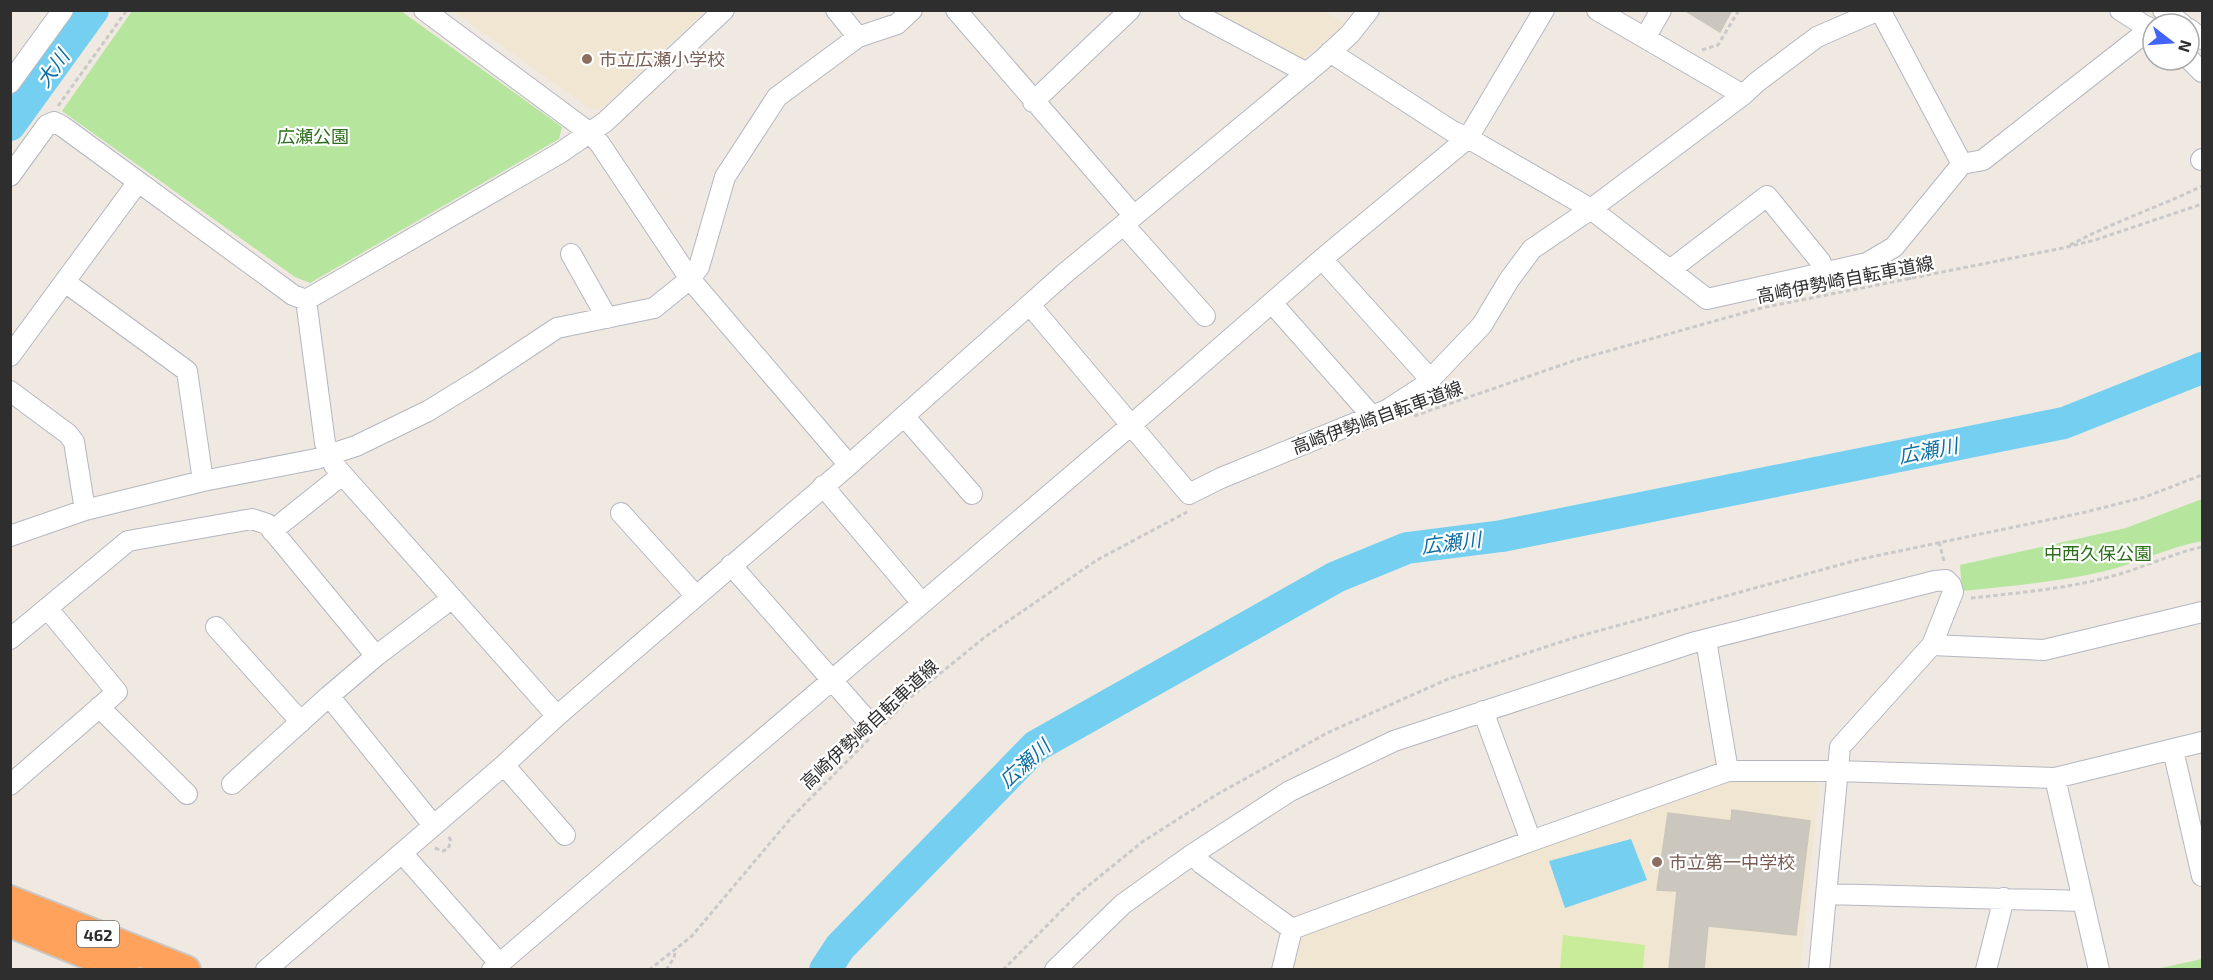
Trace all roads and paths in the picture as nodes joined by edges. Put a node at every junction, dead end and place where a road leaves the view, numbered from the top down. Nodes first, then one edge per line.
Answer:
1 (63, 10) edge
2 (127, 10) edge
3 (424, 10) edge
4 (724, 10) edge
5 (836, 10) edge
6 (912, 10) edge
7 (956, 10) edge
8 (1130, 10) edge
9 (1189, 10) edge
10 (1369, 10) edge
11 (1544, 10) edge
12 (1597, 10) edge
13 (1661, 10) edge
14 (1740, 10) edge
15 (1879, 10) edge
16 (2120, 10) edge
17 (2141, 23) edge
18 (2141, 36) edge
19 (858, 37) junction
20 (1645, 38) junction
21 (1719, 45) dead end
22 (1330, 52) junction
23 (1306, 73) junction
24 (10, 83) edge
25 (1743, 95) junction
26 (1033, 102) junction
27 (54, 122) junction
28 (590, 133) junction
29 (1468, 138) junction
30 (1962, 164) junction
31 (10, 176) edge
32 (138, 182) junction
33 (2202, 186) edge
34 (2202, 204) edge
35 (1592, 209) junction
36 (1129, 220) junction
37 (2063, 248) junction
38 (571, 254) dead end
39 (1322, 259) junction
40 (1670, 270) junction
41 (1826, 273) junction
42 (690, 279) junction
43 (65, 282) junction
44 (306, 300) junction
45 (1273, 304) junction
46 (1030, 305) junction
47 (1205, 316) dead end
48 (607, 318) junction
49 (10, 356) edge
50 (1431, 380) junction
51 (10, 391) edge
52 (1371, 415) junction
53 (904, 416) junction
54 (1409, 417) dead end
55 (1130, 426) junction
56 (329, 454) junction
57 (849, 465) junction
58 (342, 476) junction
59 (203, 481) junction
60 (823, 486) junction
61 (972, 494) dead end
62 (1194, 508) dead end
63 (84, 510) junction
64 (621, 513) dead end
65 (272, 531) junction
66 (10, 536) edge
67 (1940, 542) dead end
68 (2202, 547) edge
69 (731, 566) junction
70 (1945, 569) dead end
71 (696, 596) junction
72 (451, 598) junction
73 (1963, 599) dead end
74 (922, 603) junction
75 (47, 608) junction
76 (2202, 612) edge
77 (216, 627) dead end
78 (10, 639) edge
79 (1706, 640) junction
80 (1932, 645) junction
81 (376, 656) junction
82 (832, 680) junction
83 (329, 696) junction
84 (99, 707) junction
85 (1483, 711) junction
86 (557, 716) junction
87 (301, 722) junction
88 (875, 725) junction
89 (2202, 742) edge
90 (2173, 750) junction
91 (504, 765) junction
92 (1728, 771) junction
93 (1837, 771) junction
94 (2055, 778) junction
95 (232, 784) dead end
96 (10, 785) edge
97 (187, 794) dead end
98 (437, 834) junction
99 (565, 836) dead end
100 (1532, 841) junction
101 (402, 853) junction
102 (1193, 854) junction
103 (2202, 876) edge
104 (1826, 894) junction
105 (2004, 898) junction
106 (10, 900) edge
107 (2083, 900) junction
108 (10, 923) edge
109 (1292, 929) junction
110 (677, 947) junction
111 (496, 966) edge
112 (125, 969) edge
113 (186, 969) edge
114 (266, 969) edge
115 (650, 969) edge
116 (666, 969) edge
117 (1054, 969) edge
118 (1282, 969) edge
119 (1819, 969) edge
120 (1986, 969) edge
121 (2099, 969) edge

1 - 24 street
2 - 27 path
3 - 28 street
4 - 28 street
5 - 19 street
6 - 19 street
7 - 26 street
8 - 26 street
9 - 23 street
10 - 22 street
11 - 29 street
12 - 20 street
13 - 20 street
14 - 21 path
15 - 25 street
15 - 30 street
16 - 17 street
18 - 30 street
19 - 42 street
20 - 25 street
22 - 23 street
22 - 29 street
23 - 36 street
25 - 35 street
26 - 36 street
27 - 31 street
27 - 32 street
28 - 42 street
28 - 44 street
29 - 35 street
29 - 39 street
30 - 41 street
32 - 43 street
32 - 44 street
33 - 37 path
34 - 37 path, 高崎伊勢崎自転車道線
35 - 40 street
35 - 50 street
36 - 46 street
36 - 47 street
37 - 54 path, 高崎伊勢崎自転車道線
38 - 48 street
39 - 45 street
39 - 50 street
40 - 41 street
40 - 41 street
42 - 48 street
42 - 57 street
43 - 49 street
43 - 59 street
44 - 56 street
45 - 52 street
45 - 55 street
46 - 53 street
46 - 55 street
48 - 56 street
50 - 52 street
51 - 63 street
52 - 55 street
53 - 57 street
53 - 61 street
55 - 74 street
56 - 58 street
56 - 59 street
57 - 60 street
58 - 65 street
58 - 72 street
59 - 63 street
60 - 69 street
60 - 74 street
62 - 88 path, 高崎伊勢崎自転車道線
63 - 66 street
64 - 71 street
65 - 75 street
65 - 81 street
67 - 70 path
68 - 73 path
69 - 71 street
69 - 82 street
71 - 86 street
72 - 81 street
72 - 86 street
74 - 82 street
75 - 78 street
75 - 84 street
76 - 80 street
77 - 87 street
79 - 80 street
79 - 85 street
79 - 92 street
80 - 93 street
81 - 83 street
82 - 88 street
82 - 111 street
83 - 87 street
83 - 98 street
84 - 96 street
84 - 97 street
85 - 100 street
85 - 102 street
86 - 91 street
87 - 95 street
88 - 110 path, 高崎伊勢崎自転車道線
89 - 90 street
90 - 94 street
90 - 103 street
91 - 98 street
91 - 99 street
92 - 93 street
92 - 100 street
93 - 94 street
93 - 104 street
94 - 107 street
98 - 101 street
100 - 109 street
101 - 111 street
101 - 114 street
102 - 109 street
102 - 117 street
104 - 105 street
104 - 119 street
105 - 107 street
105 - 120 street
106 - 113 highway, 462
107 - 121 street
108 - 112 highway, 462
109 - 118 street
110 - 115 path, 高崎伊勢崎自転車道線
110 - 116 path, 高崎伊勢崎自転車道線

